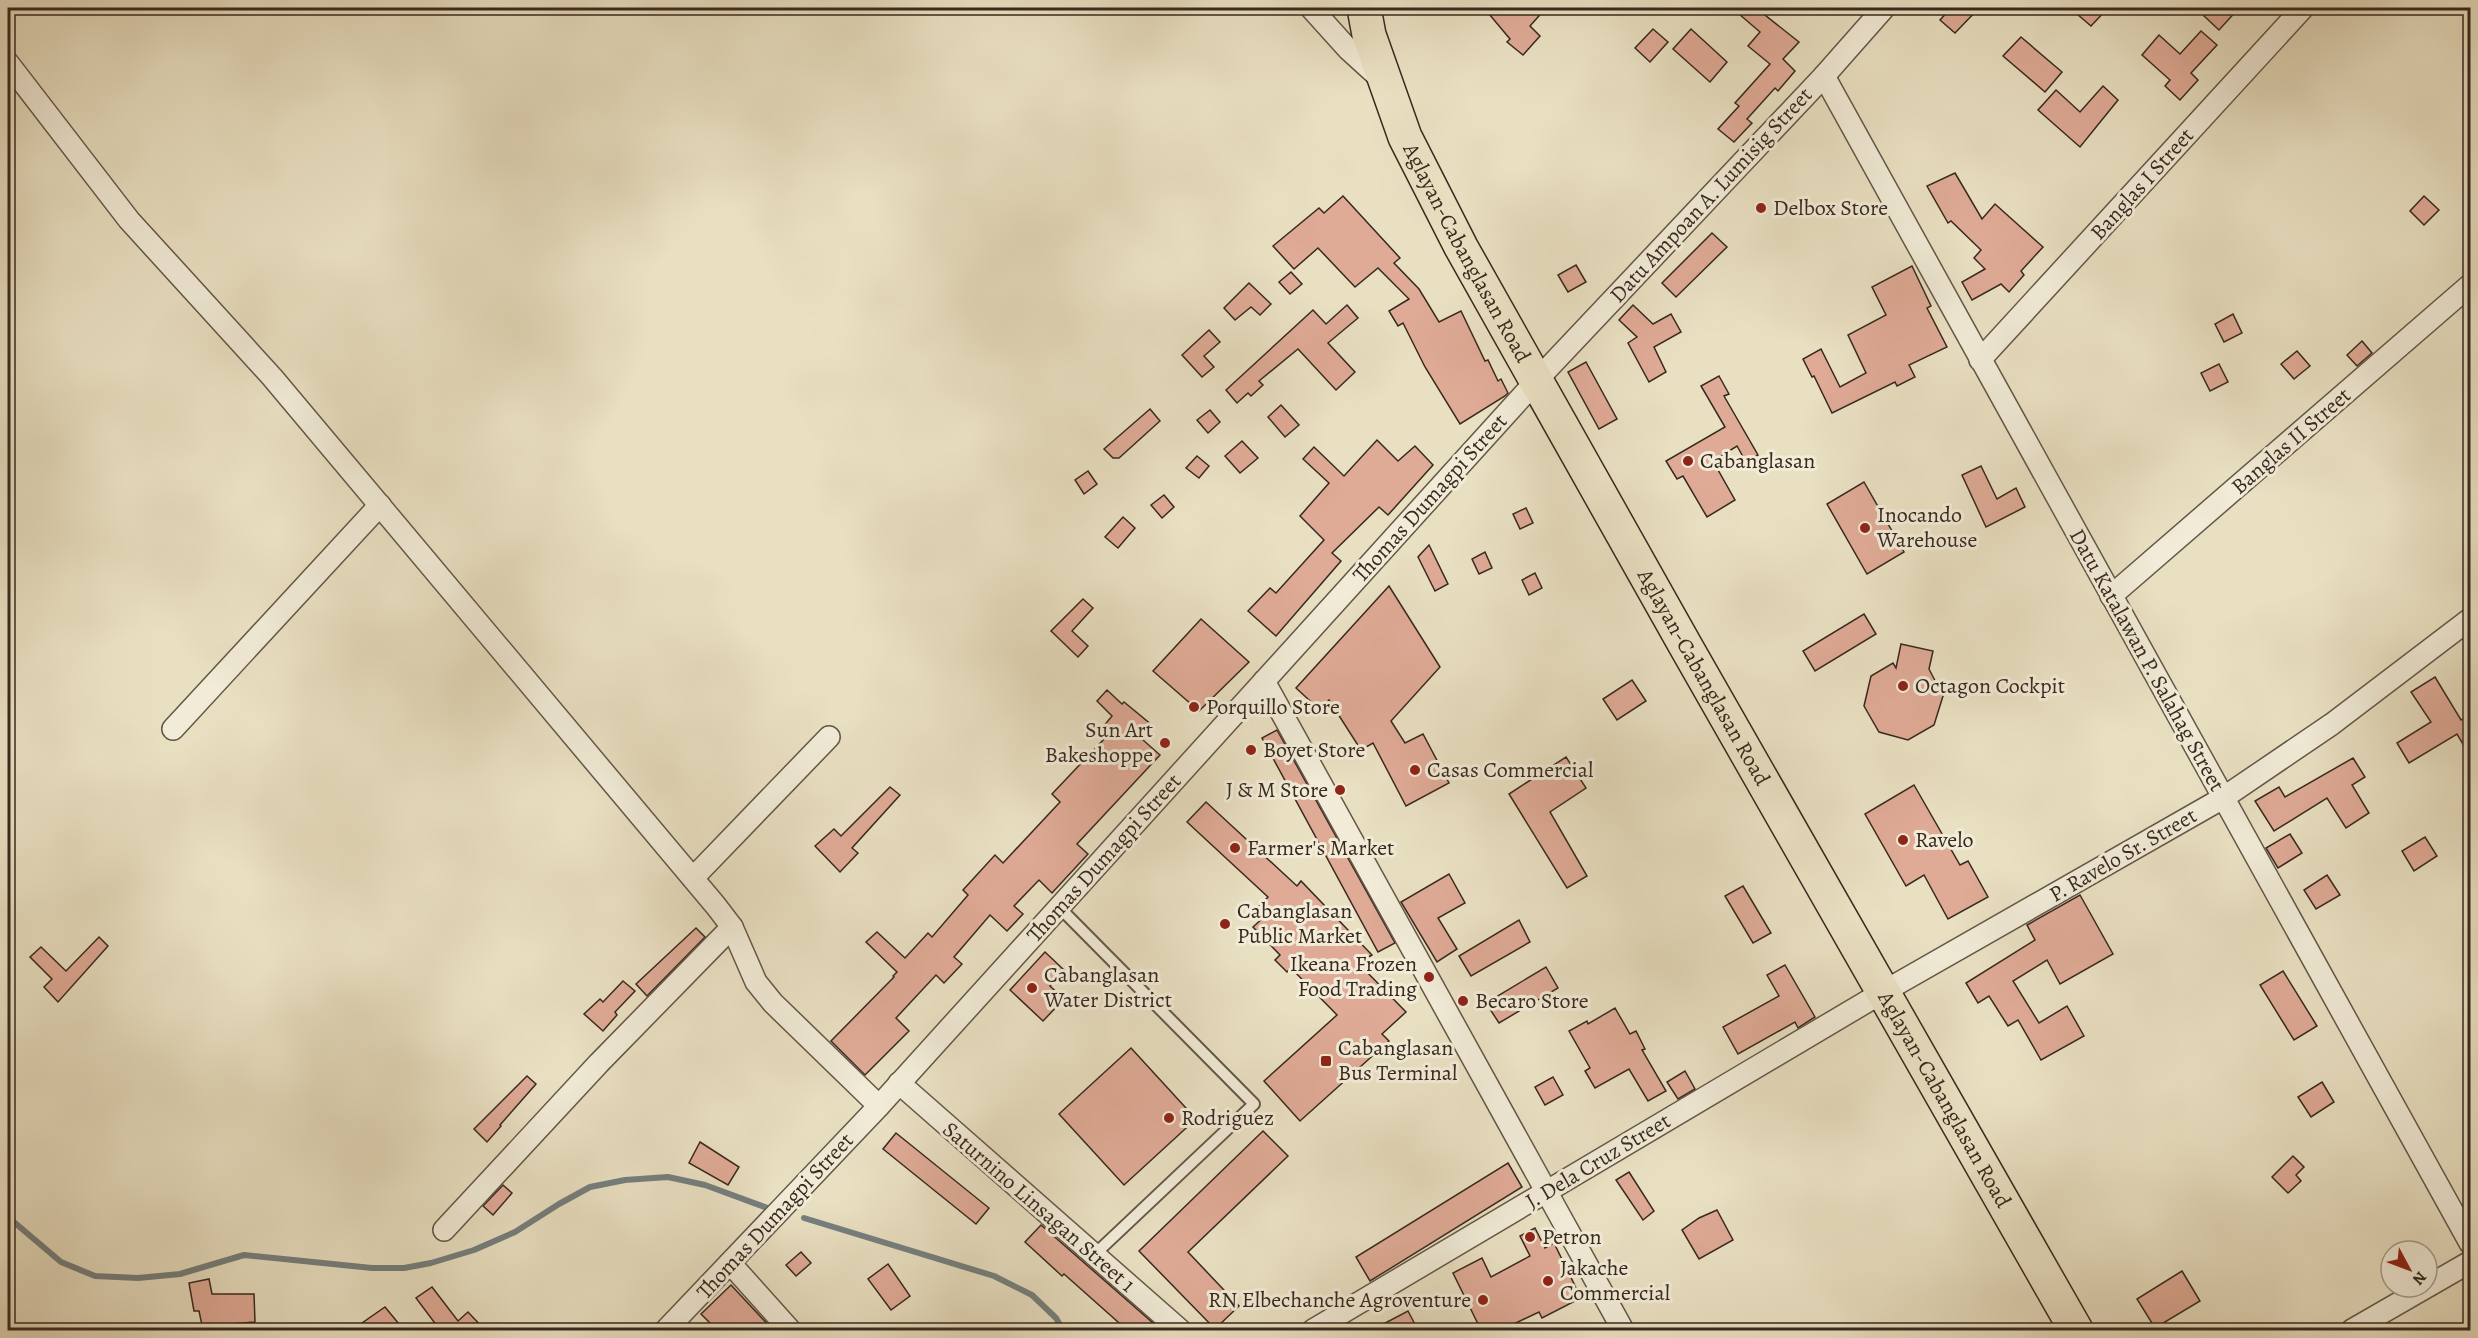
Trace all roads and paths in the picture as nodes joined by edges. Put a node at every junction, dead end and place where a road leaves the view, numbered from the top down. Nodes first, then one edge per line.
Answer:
1 (1311, 8) edge
2 (1364, 8) edge
3 (1884, 8) edge
4 (2303, 8) edge
5 (8, 63) edge
6 (1824, 76) junction
7 (1384, 82) junction
8 (2470, 285) edge
9 (1980, 360) junction
10 (1536, 381) junction
11 (380, 505) junction
12 (2111, 596) junction
13 (2468, 625) edge
14 (1264, 681) junction
15 (173, 729) dead end
16 (829, 737) dead end
17 (2223, 798) junction
18 (693, 878) junction
19 (1059, 907) junction
20 (732, 927) junction
21 (1883, 992) junction
22 (899, 1083) junction
23 (879, 1106) junction
24 (1547, 1192) junction
25 (444, 1230) dead end
26 (2470, 1243) edge
27 (1095, 1255) junction
28 (2470, 1262) edge
29 (730, 1263) junction
30 (666, 1330) edge
31 (789, 1330) edge
32 (1180, 1330) edge
33 (1313, 1330) edge
34 (1623, 1330) edge
35 (2076, 1330) edge
36 (2352, 1330) edge

1 - 7 street
2 - 7 main road, Aglayan-Cabanglasan Road
3 - 6 street, Datu Ampoan A. Lumisig Street
4 - 9 street, Banglas I Street
5 - 11 street
6 - 9 street, Datu Katalawan P. Salahag Street
6 - 10 street, Datu Ampoan A. Lumisig Street
7 - 10 main road, Aglayan-Cabanglasan Road
8 - 12 street, Banglas II Street
9 - 12 street, Datu Katalawan P. Salahag Street
10 - 14 street, Thomas Dumagpi Street
10 - 21 main road, Aglayan-Cabanglasan Road
11 - 15 street
11 - 18 street
12 - 17 street, Datu Katalawan P. Salahag Street
13 - 17 street, P. Ravelo Sr. Street
14 - 19 street, Thomas Dumagpi Street
14 - 24 street
16 - 18 street
17 - 21 street, P. Ravelo Sr. Street
17 - 26 street, Datu Katalawan P. Salahag Street
18 - 20 street
19 - 22 street, Thomas Dumagpi Street
19 - 27 lane
20 - 23 street
20 - 25 street
21 - 24 street, J. Dela Cruz Street
21 - 35 main road, Aglayan-Cabanglasan Road
22 - 23 street, Thomas Dumagpi Street
22 - 27 street, Saturnino Linsagan Street 1
23 - 29 street, Thomas Dumagpi Street
24 - 33 street, J. Dela Cruz Street
24 - 34 street
27 - 32 street, Saturnino Linsagan Street 1
28 - 36 street
29 - 30 street, Thomas Dumagpi Street
29 - 31 street

